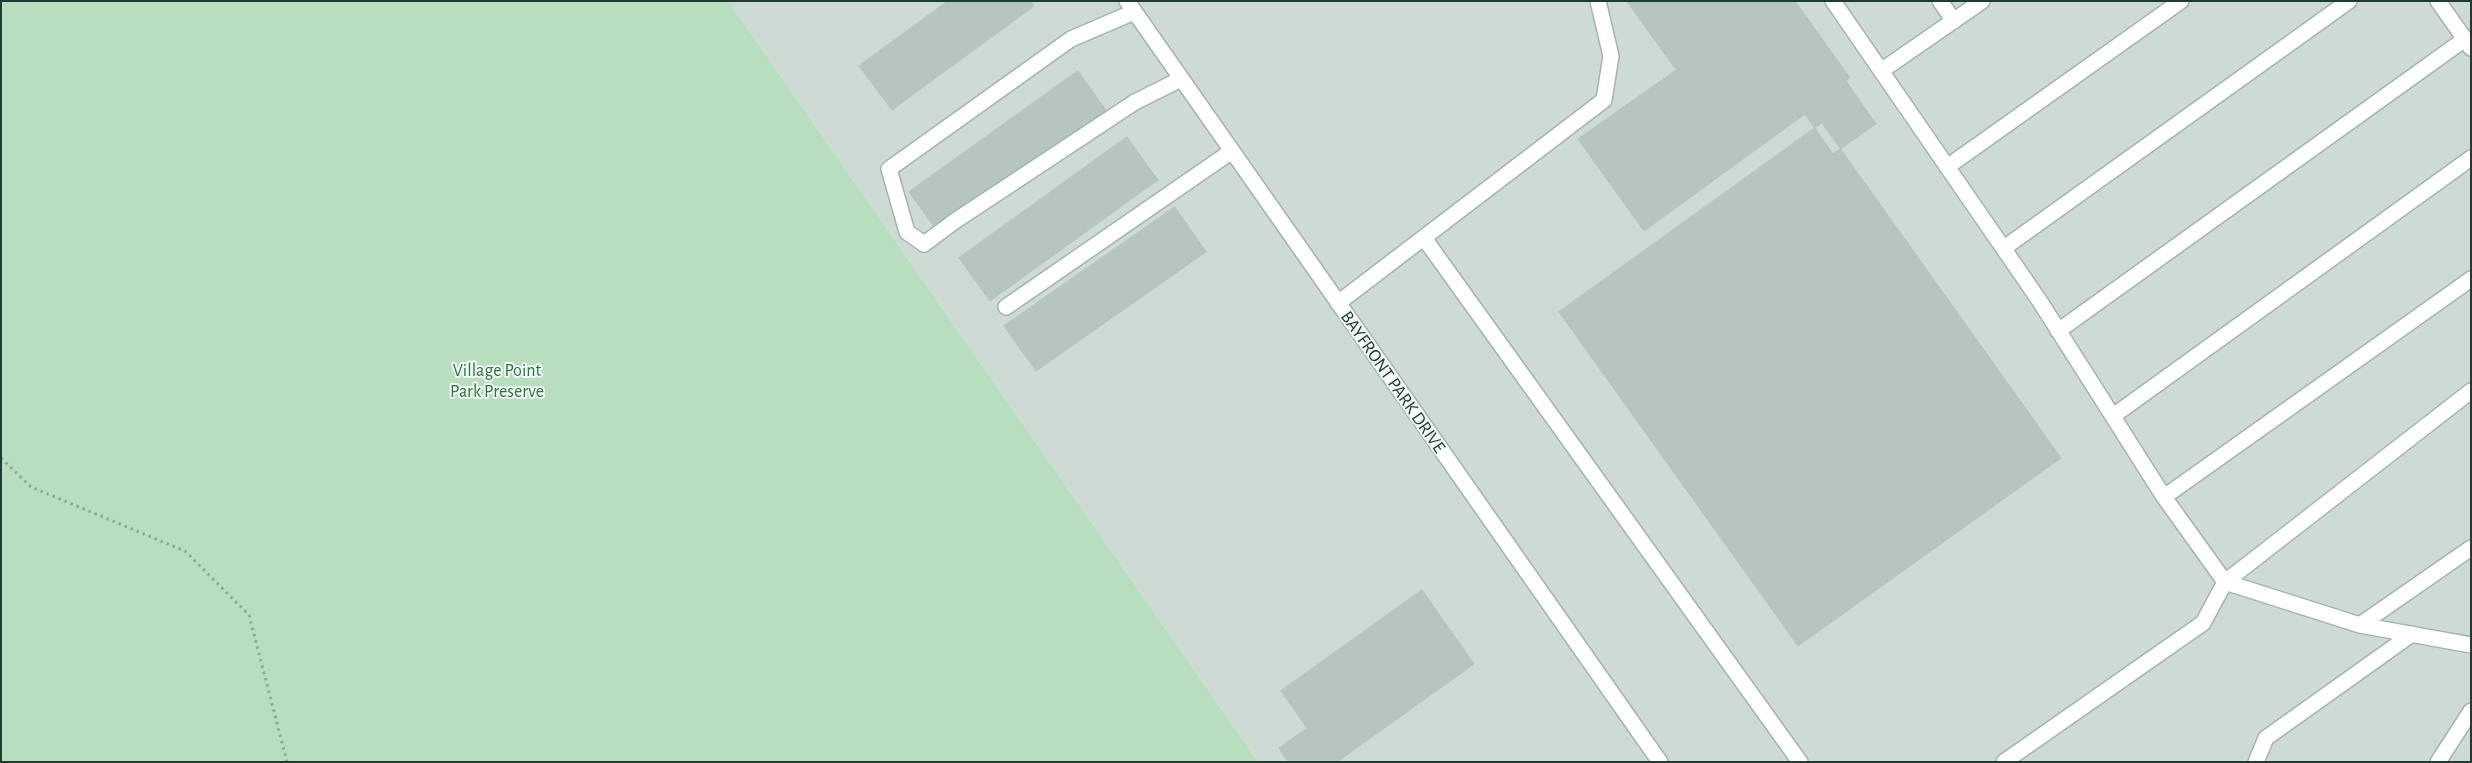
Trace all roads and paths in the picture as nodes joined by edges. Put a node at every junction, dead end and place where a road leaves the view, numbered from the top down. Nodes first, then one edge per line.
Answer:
1 (1598, 1) edge
2 (1833, 1) edge
3 (1940, 1) edge
4 (1982, 1) edge
5 (2181, 1) edge
6 (2349, 1) edge
7 (2438, 1) edge
8 (1131, 7) edge
9 (1954, 20) junction
10 (2468, 43) edge
11 (1881, 71) junction
12 (1181, 79) junction
13 (1232, 151) junction
14 (2471, 158) edge
15 (1947, 167) junction
16 (1424, 238) junction
17 (2004, 248) junction
18 (2471, 279) edge
19 (1338, 303) junction
20 (1006, 307) dead end
21 (2058, 331) junction
22 (2471, 391) edge
23 (2112, 416) junction
24 (1, 458) edge
25 (2164, 497) junction
26 (2471, 548) edge
27 (2226, 582) junction
28 (2360, 625) junction
29 (2412, 634) junction
30 (2471, 645) edge
31 (2471, 711) edge
32 (287, 762) edge
33 (1660, 762) edge
34 (1800, 762) edge
35 (2004, 762) edge
36 (2256, 762) edge
37 (2438, 762) edge

1 - 16 street
2 - 11 street
3 - 9 street
4 - 9 street
5 - 15 street
6 - 17 street
7 - 10 street
8 - 12 street, BAYFRONT PARK DRIVE
8 - 12 street
9 - 11 street
10 - 21 street
11 - 15 street
12 - 13 street, BAYFRONT PARK DRIVE
13 - 19 street, BAYFRONT PARK DRIVE
13 - 20 street
14 - 23 street
15 - 17 street
16 - 19 street
16 - 34 street
17 - 21 street
18 - 25 street
19 - 33 street, BAYFRONT PARK DRIVE
21 - 23 street
22 - 27 street
23 - 25 street
24 - 32 path
25 - 27 street
26 - 28 street
27 - 28 street
27 - 35 street
28 - 29 street
29 - 30 street
29 - 36 street
31 - 37 street

